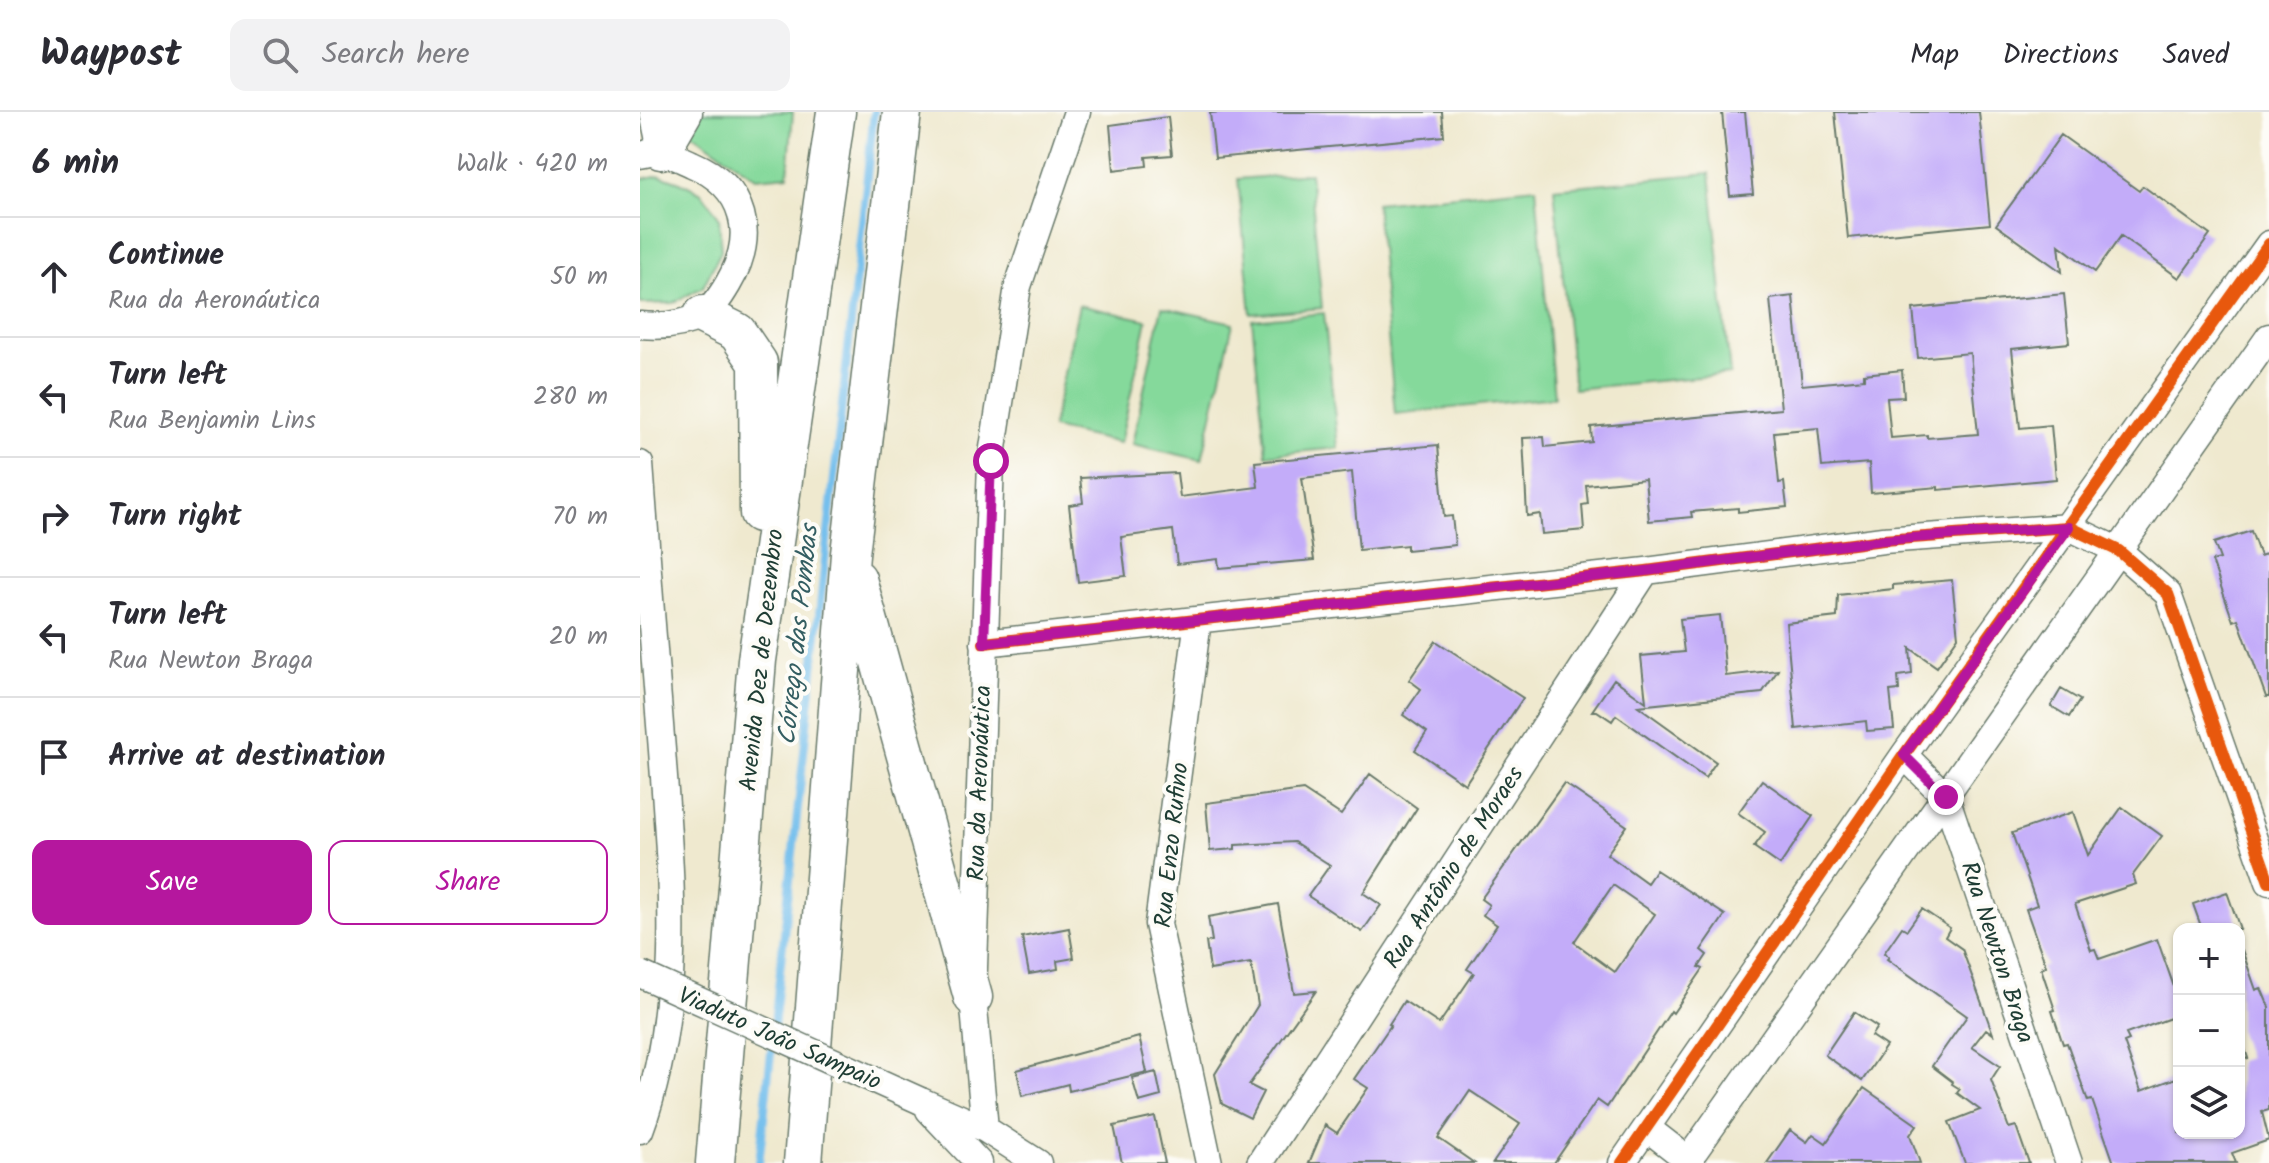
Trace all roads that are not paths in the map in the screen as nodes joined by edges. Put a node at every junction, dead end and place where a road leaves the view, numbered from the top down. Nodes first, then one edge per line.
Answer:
1 (653, 112) edge
2 (683, 112) edge
3 (836, 112) edge
4 (902, 112) edge
5 (1077, 112) edge
6 (650, 153) edge
7 (2269, 244) edge
8 (703, 315) junction
9 (640, 325) edge
10 (2269, 337) edge
11 (640, 464) edge
12 (2069, 527) junction
13 (2119, 551) junction
14 (850, 554) junction
15 (1646, 571) junction
16 (1198, 620) junction
17 (984, 643) junction
18 (757, 660) junction
19 (1904, 755) junction
20 (1946, 797) junction
21 (2269, 882) edge
22 (640, 974) edge
23 (973, 997) junction
24 (921, 1101) junction
25 (1647, 1128) junction
26 (985, 1129) junction
27 (640, 1130) edge
28 (1689, 1162) edge
29 (715, 1163) edge
30 (803, 1163) edge
31 (979, 1163) edge
32 (1038, 1163) edge
33 (1209, 1163) edge
34 (1260, 1163) edge
35 (1622, 1163) edge
36 (2069, 1163) edge

1 - 6 street
2 - 6 highway
3 - 18 highway, Avenida Dez de Dezembro
4 - 14 highway
5 - 17 street, Rua da Aeronáutica
6 - 8 street
7 - 12 street
8 - 9 street
8 - 18 highway
10 - 13 street
11 - 27 street
12 - 13 street
12 - 15 street
12 - 19 street
13 - 20 street
13 - 21 street
14 - 23 highway
14 - 30 highway
15 - 16 street
15 - 34 street, Rua Antônio de Moraes
16 - 17 street
16 - 33 street, Rua Enzo Rufino
17 - 23 street, Rua da Aeronáutica
18 - 29 highway, Avenida Dez de Dezembro
19 - 20 street, Rua Newton Braga
19 - 25 street
20 - 28 street
20 - 36 street, Rua Newton Braga
22 - 24 street, Viaduto João Sampaio, bridge
23 - 26 street, Rua da Aeronáutica
24 - 26 street, Viaduto João Sampaio
24 - 31 street, Viaduto João Sampaio
25 - 28 street
25 - 35 street
26 - 32 street, Viaduto João Sampaio

